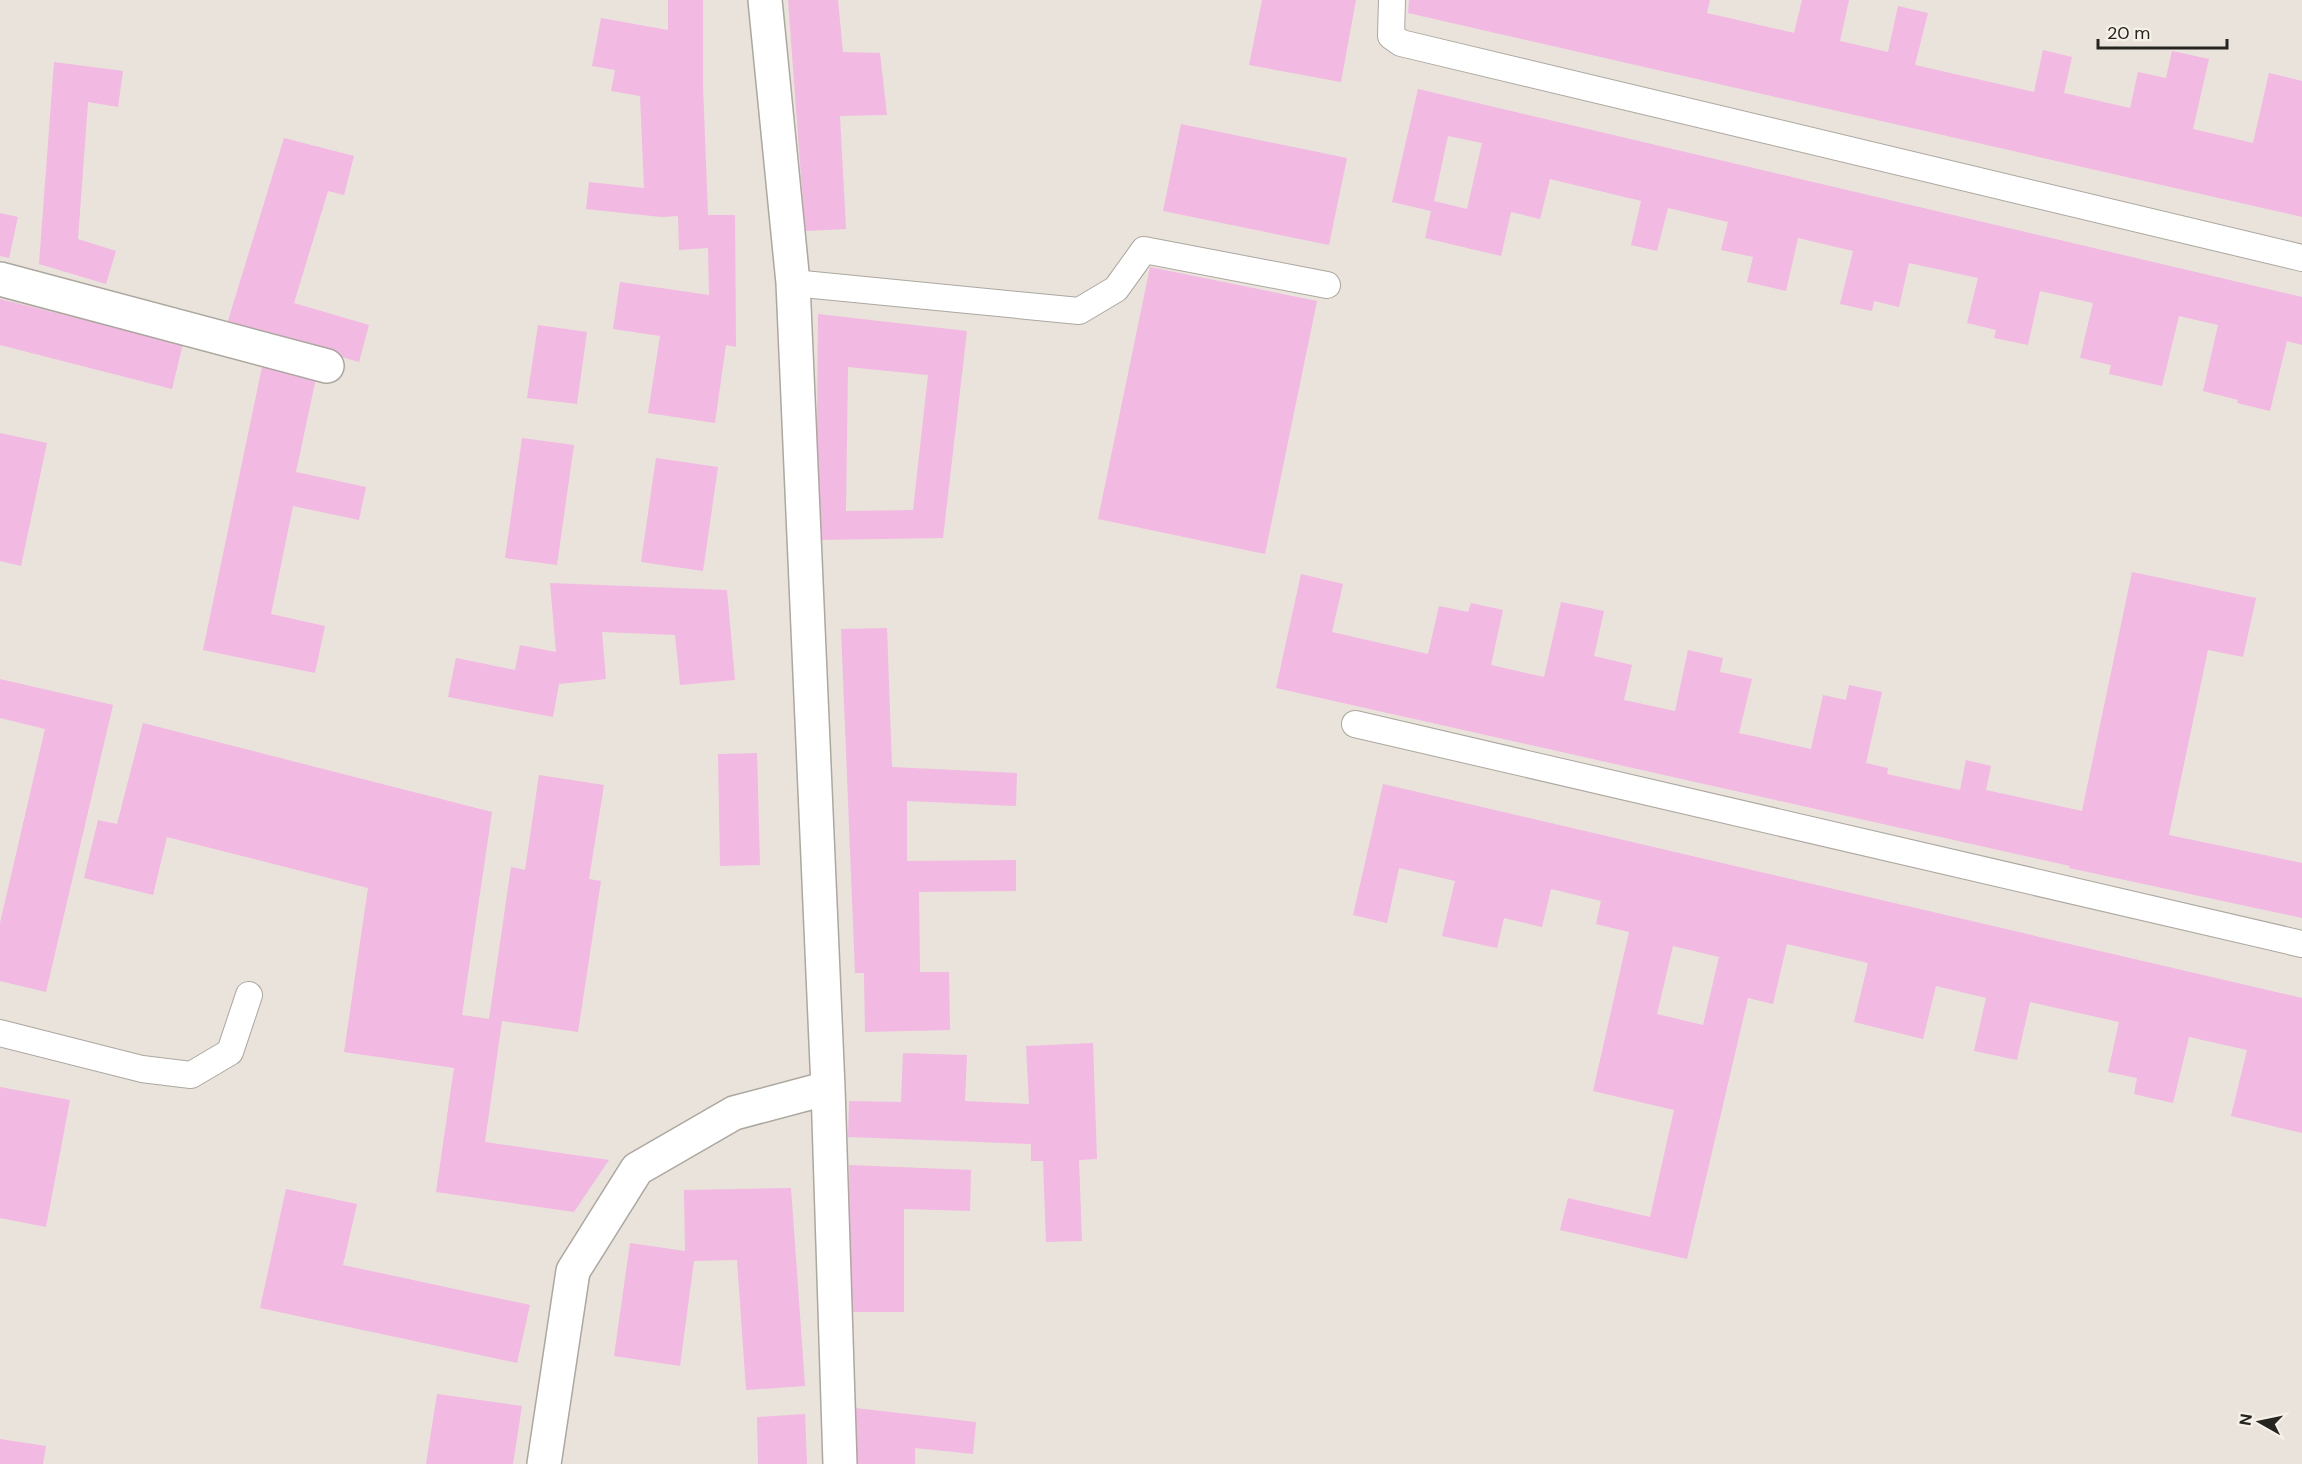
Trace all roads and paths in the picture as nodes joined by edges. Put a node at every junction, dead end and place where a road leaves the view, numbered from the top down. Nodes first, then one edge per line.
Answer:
1 (765, 0) edge
2 (1392, 0) edge
3 (2302, 258) edge
4 (0, 279) edge
5 (793, 283) junction
6 (1327, 285) dead end
7 (327, 366) dead end
8 (1355, 724) dead end
9 (2302, 944) edge
10 (249, 995) dead end
11 (0, 1034) edge
12 (828, 1088) junction
13 (544, 1464) edge
14 (840, 1464) edge

1 - 5 street
2 - 3 lane
4 - 7 street
5 - 6 lane
5 - 12 street
8 - 9 lane
10 - 11 lane
12 - 13 street
12 - 14 street

